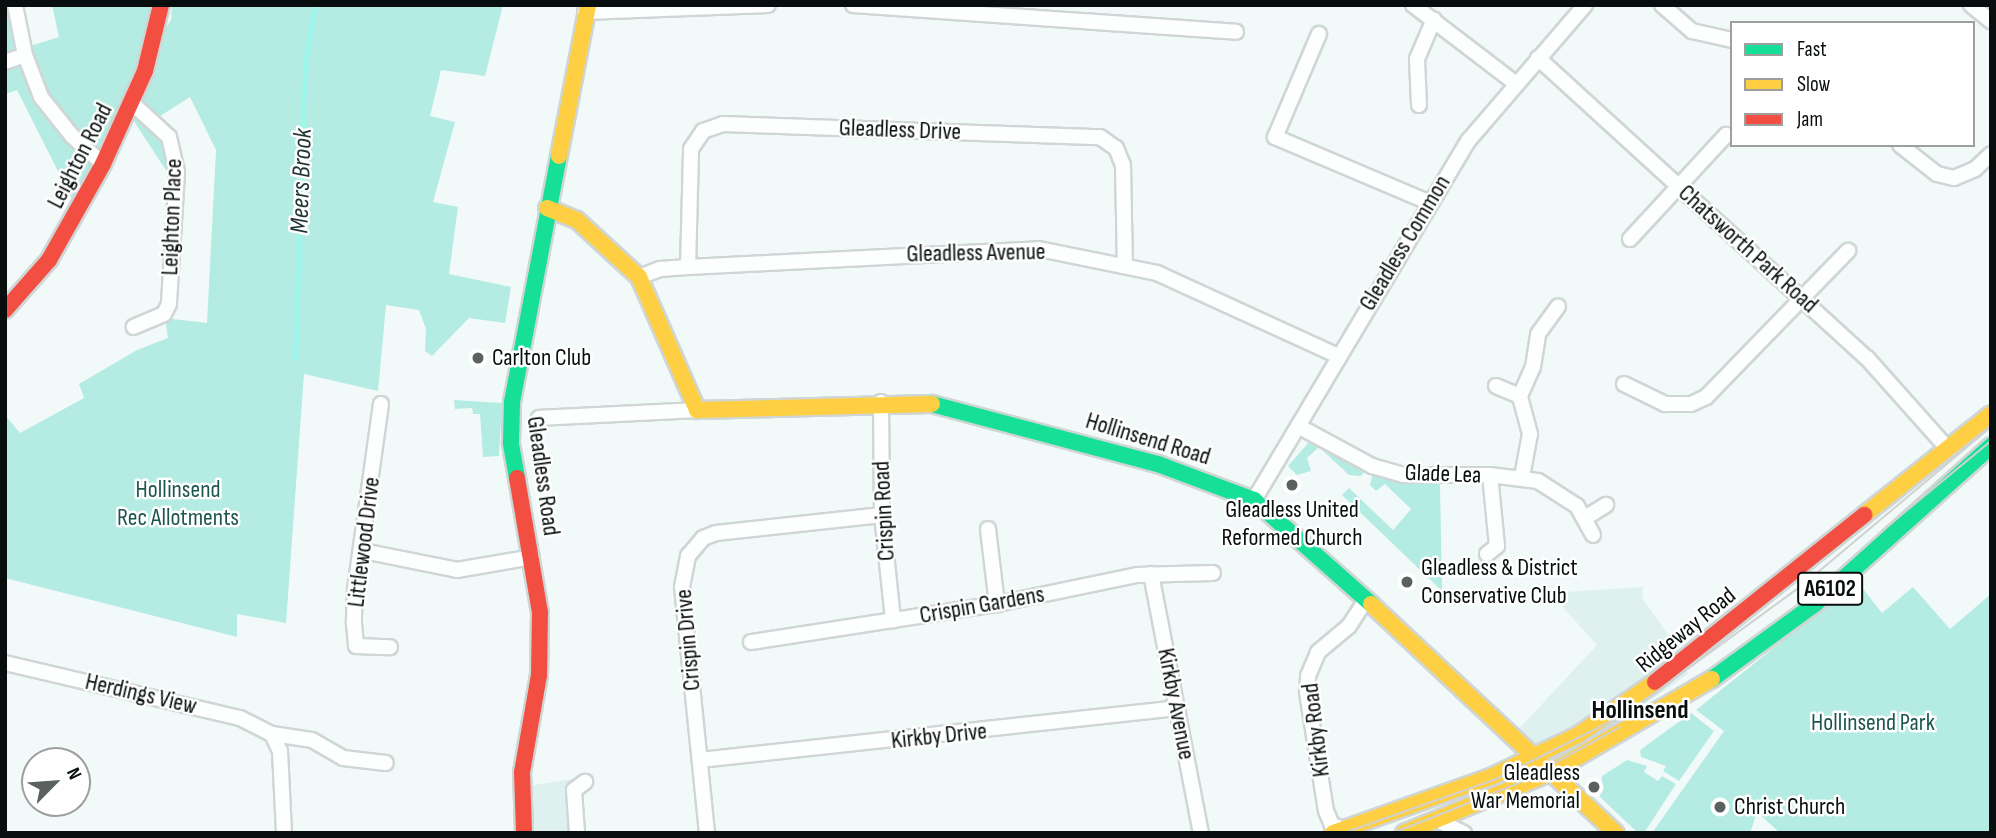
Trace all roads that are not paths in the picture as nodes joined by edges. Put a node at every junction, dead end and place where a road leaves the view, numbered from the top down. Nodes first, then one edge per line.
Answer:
1 (15, 5) edge
2 (161, 5) edge
3 (768, 5) edge
4 (853, 5) edge
5 (1413, 5) edge
6 (1585, 5) edge
7 (1662, 5) edge
8 (1971, 5) edge
9 (587, 9) edge
10 (938, 9) edge
11 (1434, 19) junction
12 (1991, 21) edge
13 (1236, 32) dead end
14 (1319, 34) dead end
15 (1730, 40) edge
16 (25, 55) junction
17 (1538, 58) junction
18 (5, 62) edge
19 (1516, 83) junction
20 (133, 104) junction
21 (1419, 105) dead end
22 (1726, 135) dead end
23 (1903, 147) edge
24 (1991, 155) edge
25 (103, 164) junction
26 (1678, 186) junction
27 (1428, 202) junction
28 (547, 208) junction
29 (1629, 239) dead end
30 (1848, 251) dead end
31 (1125, 265) junction
32 (688, 267) junction
33 (639, 277) junction
34 (1802, 298) junction
35 (1558, 306) dead end
36 (5, 310) edge
37 (134, 327) dead end
38 (1338, 356) junction
39 (1624, 384) dead end
40 (1496, 386) dead end
41 (1520, 396) junction
42 (881, 402) junction
43 (380, 404) dead end
44 (697, 410) junction
45 (1991, 414) edge
46 (539, 418) dead end
47 (1298, 426) junction
48 (1991, 446) edge
49 (1948, 449) junction
50 (1490, 475) junction
51 (1522, 477) junction
52 (1254, 500) junction
53 (1606, 505) dead end
54 (881, 515) junction
55 (1585, 518) junction
56 (988, 529) dead end
57 (1593, 535) dead end
58 (363, 551) junction
59 (1487, 555) dead end
60 (532, 557) junction
61 (1213, 573) dead end
62 (1152, 574) junction
63 (1366, 600) junction
64 (997, 604) junction
65 (893, 620) junction
66 (751, 642) dead end
67 (390, 647) dead end
68 (5, 663) edge
69 (1177, 708) junction
70 (272, 734) junction
71 (1535, 757) junction
72 (700, 760) junction
73 (386, 763) dead end
74 (1552, 772) junction
75 (585, 782) dead end
76 (1439, 821) junction
77 (1338, 831) edge
78 (284, 833) edge
79 (524, 833) edge
80 (577, 833) edge
81 (707, 833) edge
82 (1201, 833) edge
83 (1404, 833) edge
84 (1464, 833) edge
85 (1616, 833) edge

1 - 16 street
2 - 20 main road, Leighton Road
3 - 9 street
4 - 10 street
5 - 11 street
6 - 17 street, Gleadless Common
7 - 15 street
8 - 12 street
9 - 28 main road, Gleadless Road
10 - 13 street
11 - 19 street
11 - 21 street
14 - 27 street
16 - 18 street
16 - 25 street
17 - 19 street, Gleadless Common
17 - 26 street, Chatsworth Park Road
19 - 27 street, Gleadless Common
20 - 25 main road, Leighton Road
20 - 37 street, Leighton Place
22 - 26 street
23 - 24 street
25 - 36 main road, Leighton Road
26 - 29 street
26 - 34 street, Chatsworth Park Road
27 - 38 street, Gleadless Common
28 - 33 main road
28 - 60 main road, Gleadless Road
30 - 34 street
31 - 32 street, Gleadless Avenue
31 - 32 street, Gleadless Drive
31 - 38 street, Gleadless Avenue
32 - 33 street, Gleadless Avenue
33 - 44 main road
34 - 39 street
34 - 49 street, Chatsworth Park Road
35 - 41 street
38 - 47 street, Gleadless Common
40 - 41 street
41 - 51 street
42 - 44 main road, Hollinsend Road
42 - 52 main road, Hollinsend Road
42 - 54 street, Crispin Road
43 - 58 street, Littlewood Drive
44 - 46 street, Hollinsend Road
45 - 49 main road, Ridgeway Road / A6102
47 - 50 street, Glade Lea
47 - 52 street, Gleadless Common
48 - 74 main road, Ridgeway Road / A6102
49 - 71 main road, Ridgeway Road / A6102
50 - 51 street, Glade Lea
50 - 59 street
51 - 55 street, Glade Lea
52 - 63 main road, Hollinsend Road
53 - 55 street
54 - 65 street, Crispin Road
54 - 72 street, Crispin Drive
55 - 57 street, Glade Lea
56 - 64 street
58 - 60 street
58 - 67 street, Littlewood Drive
60 - 79 main road, Gleadless Road
61 - 62 street, Crispin Gardens
62 - 64 street, Crispin Gardens
62 - 69 street, Kirkby Avenue
63 - 71 main road, Hollinsend Road
63 - 77 street, Kirkby Road
64 - 65 street, Crispin Gardens
65 - 66 street, Crispin Gardens
68 - 70 street, Herdings View
69 - 72 street, Kirkby Drive
69 - 82 street, Kirkby Avenue
70 - 73 street, Herdings View
70 - 78 street
71 - 74 main road, Hollinsend Road
71 - 77 main road, Ridgeway Road / A6102
72 - 81 street, Crispin Drive
74 - 76 main road, Ridgeway Road / A6102
74 - 85 main road, Hollinsend Road
75 - 80 street
76 - 83 main road, Ridgeway Road / A6102
76 - 84 street

